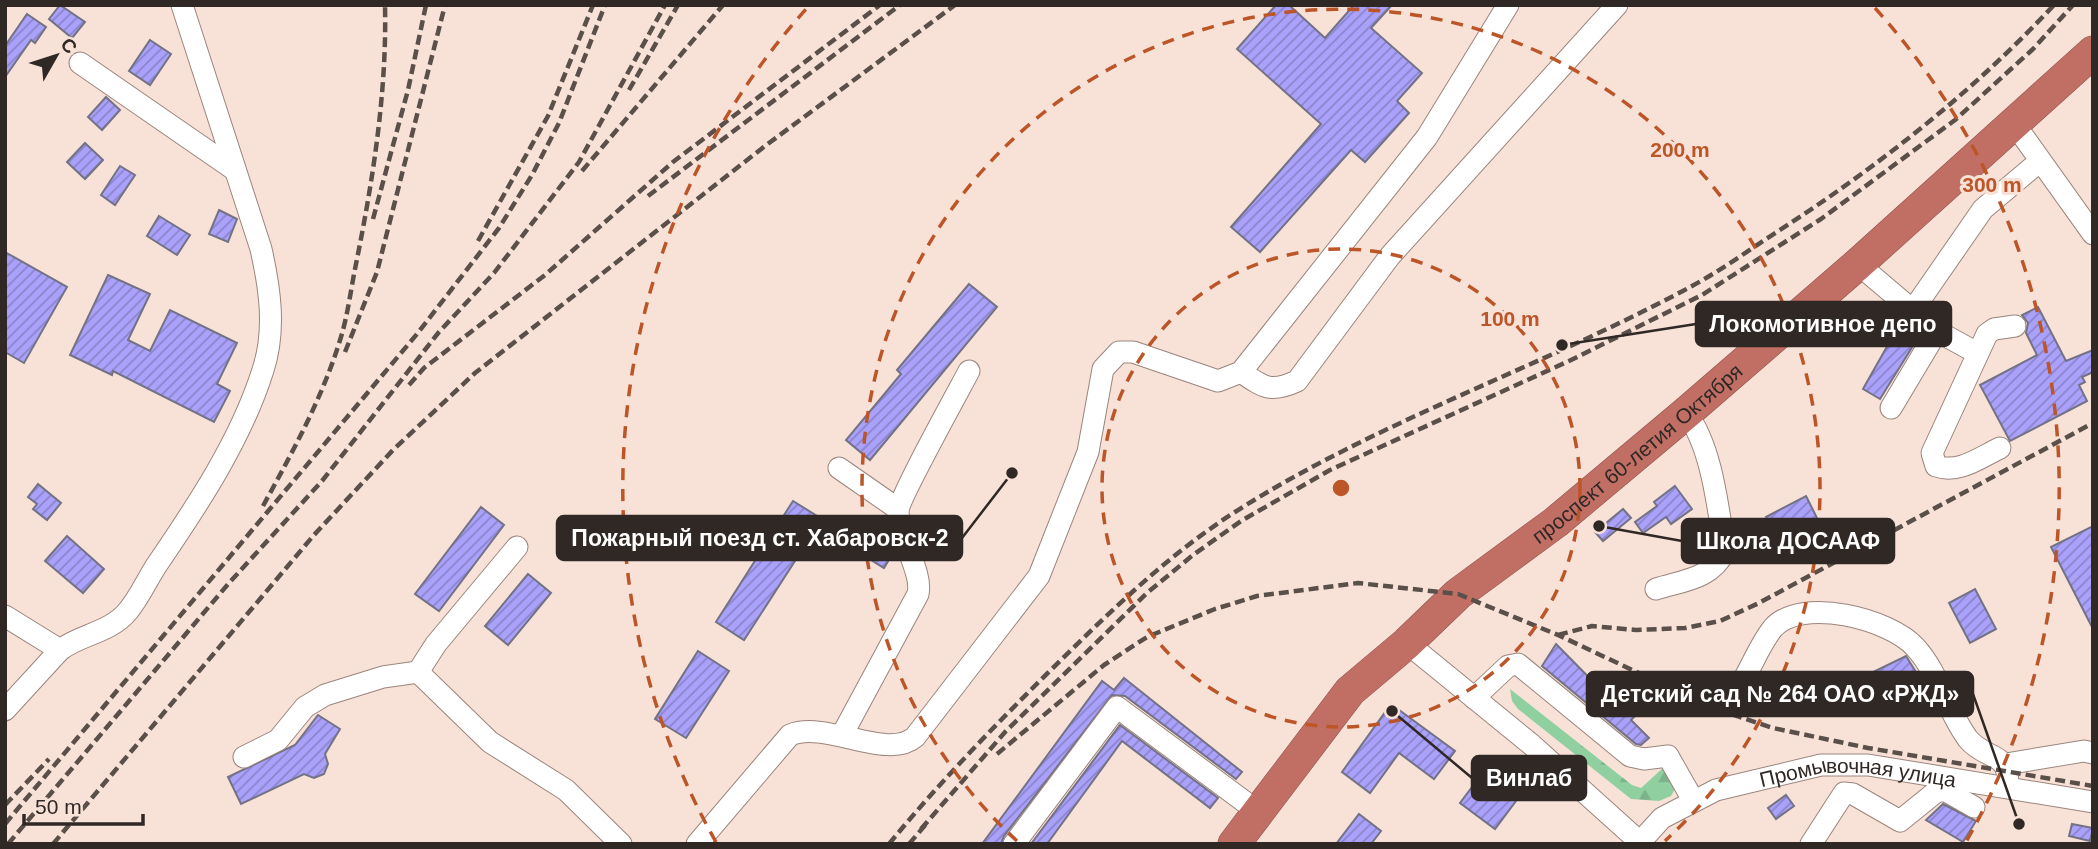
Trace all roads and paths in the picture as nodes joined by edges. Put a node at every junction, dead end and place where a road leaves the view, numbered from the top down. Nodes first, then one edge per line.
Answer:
1 (182, 5) edge
2 (1508, 5) edge
3 (1617, 5) edge
4 (2093, 52) edge
5 (80, 63) dead end
6 (2013, 122) junction
7 (2040, 160) junction
8 (235, 170) junction
9 (2093, 234) edge
10 (1858, 264) junction
11 (1913, 310) junction
12 (2015, 326) dead end
13 (1937, 331) junction
14 (1977, 352) junction
15 (969, 371) dead end
16 (1241, 372) junction
17 (1891, 408) dead end
18 (1686, 413) junction
19 (2000, 447) dead end
20 (839, 468) dead end
21 (898, 509) junction
22 (517, 547) dead end
23 (1656, 589) dead end
24 (5, 615) edge
25 (1407, 643) junction
26 (60, 650) junction
27 (418, 672) junction
28 (1741, 684) dead end
29 (1474, 698) junction
30 (5, 710) edge
31 (842, 735) junction
32 (2093, 753) edge
33 (244, 757) dead end
34 (2006, 764) junction
35 (2007, 787) junction
36 (1693, 800) junction
37 (2093, 802) edge
38 (1974, 807) dead end
39 (1258, 811) junction
40 (1238, 842) edge
41 (1641, 843) edge
42 (621, 844) edge
43 (696, 844) edge
44 (1014, 844) edge
45 (1811, 844) edge

1 - 8 street
2 - 16 street
3 - 16 street
4 - 6 highway, проспект 60-летия Октября
5 - 8 street
6 - 7 street
6 - 10 highway, проспект 60-летия Октября
7 - 9 street
7 - 11 street
8 - 26 street
10 - 11 street
10 - 18 highway, проспект 60-летия Октября
11 - 13 street
12 - 14 street
13 - 14 street
13 - 17 street
14 - 19 street
15 - 21 street
16 - 31 street
18 - 23 street
18 - 25 highway, проспект 60-летия Октября
20 - 21 street
21 - 31 street
22 - 27 street
24 - 26 street
25 - 29 street
25 - 39 highway, проспект 60-летия Октября
26 - 30 street
27 - 33 street
27 - 42 street
28 - 34 street
29 - 36 street
29 - 41 street
31 - 43 street
32 - 34 street
34 - 35 street
35 - 36 street, Промывочная улица
35 - 37 street, Промывочная улица
36 - 41 street, Промывочная улица
38 - 45 street
39 - 40 highway, проспект 60-летия Октября
39 - 44 street

